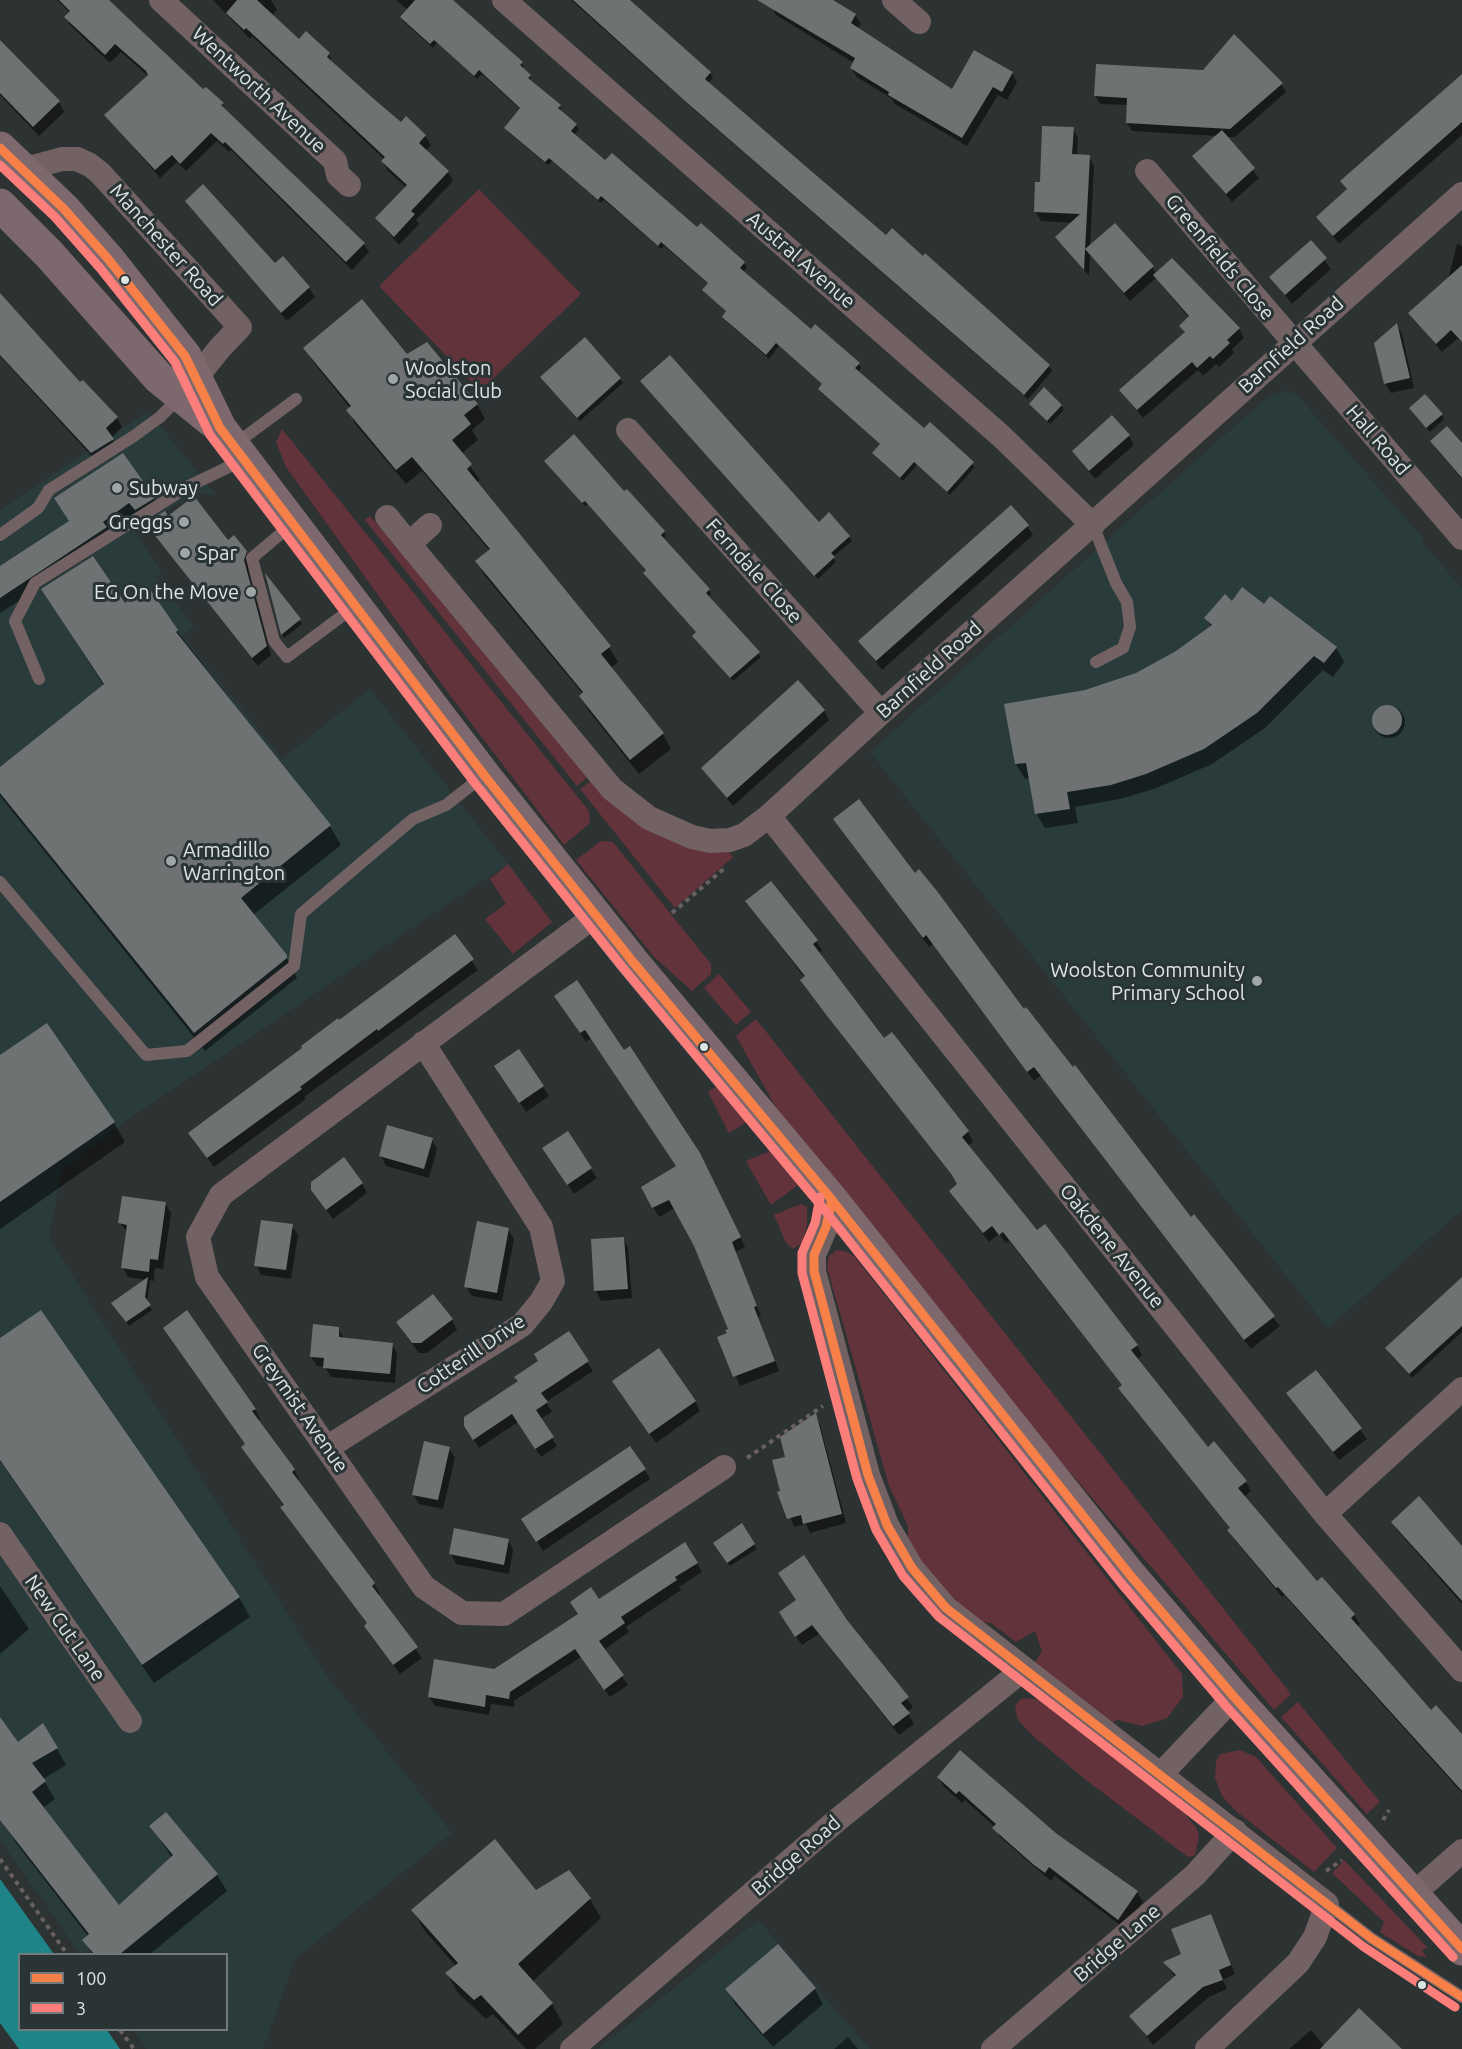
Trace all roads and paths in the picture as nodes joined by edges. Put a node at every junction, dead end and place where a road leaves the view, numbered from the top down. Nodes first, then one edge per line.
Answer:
1 (161, 0) edge
2 (504, 0) edge
3 (900, 2) edge
4 (919, 22) dead end
5 (0, 148) edge
6 (25, 169) junction
7 (1147, 171) dead end
8 (349, 185) dead end
9 (1462, 194) edge
10 (0, 205) edge
11 (1294, 342) junction
12 (188, 388) junction
13 (296, 399) dead end
14 (627, 430) dead end
15 (233, 445) junction
16 (387, 517) dead end
17 (292, 525) junction
18 (430, 525) dead end
19 (1093, 525) junction
20 (0, 535) edge
21 (1462, 538) edge
22 (409, 544) junction
23 (355, 606) junction
24 (1096, 662) dead end
25 (39, 679) dead end
26 (881, 712) junction
27 (484, 775) junction
28 (769, 816) junction
29 (734, 861) dead end
30 (0, 882) edge
31 (672, 913) dead end
32 (596, 915) junction
33 (423, 1043) junction
34 (832, 1200) junction
35 (1462, 1389) edge
36 (845, 1390) junction
37 (328, 1447) junction
38 (724, 1467) joint
39 (1325, 1514) junction
40 (0, 1534) edge
41 (1024, 1669) junction
42 (1462, 1670) edge
43 (1234, 1697) junction
44 (130, 1721) dead end
45 (1160, 1775) junction
46 (1235, 1832) junction
47 (1462, 1851) edge
48 (0, 1859) edge
49 (1413, 1894) junction
50 (1327, 1904) junction
51 (1462, 1949) edge
52 (66, 1953) edge
53 (1462, 1997) edge
54 (121, 2031) edge
55 (134, 2049) edge
56 (572, 2049) edge
57 (993, 2049) edge
58 (1207, 2049) edge

1 - 8 street, Wentworth Avenue
2 - 19 street, Austral Avenue
3 - 4 street
5 - 6 main road
6 - 12 main road
6 - 12 street, Manchester Road
7 - 11 street, Greenfields Close
9 - 11 street, Barnfield Road
10 - 12 main road
11 - 19 street, Barnfield Road
11 - 21 street, Hall Road
12 - 15 main road
12 - 20 lane
13 - 15 lane
14 - 26 street, Ferndale Close
15 - 17 main road
15 - 25 lane
16 - 22 street, Barnfield Road
17 - 23 main road
17 - 23 lane
18 - 22 street
19 - 24 lane
19 - 26 street, Barnfield Road
22 - 28 street, Barnfield Road
23 - 27 main road
26 - 28 street, Barnfield Road
27 - 30 lane
27 - 32 main road
28 - 39 street, Oakdene Avenue
29 - 31 path
32 - 33 street, Greymist Avenue
32 - 34 main road
33 - 37 street, Greymist Avenue
33 - 37 street, Cotterill Drive
34 - 36 street
34 - 43 main road
35 - 39 street
36 - 38 path
36 - 41 street
37 - 38 street, Greymist Avenue
39 - 42 street, Oakdene Avenue
40 - 44 street, New Cut Lane
41 - 45 street
41 - 56 street, Bridge Road
43 - 45 street
43 - 49 main road
45 - 46 street
46 - 50 street
46 - 57 street, Bridge Lane
47 - 49 street
48 - 52 path
49 - 51 main road
50 - 53 lane
50 - 58 street
54 - 55 path

